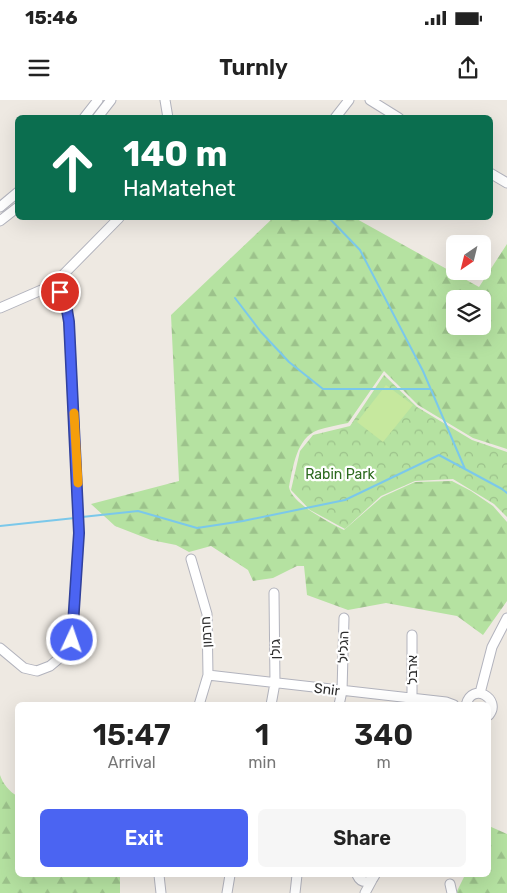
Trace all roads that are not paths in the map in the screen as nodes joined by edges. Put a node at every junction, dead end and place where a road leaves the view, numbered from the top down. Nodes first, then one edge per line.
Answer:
1 (98, 100) edge
2 (111, 100) edge
3 (165, 100) edge
4 (349, 100) edge
5 (370, 100) edge
6 (86, 115) edge
7 (99, 115) edge
8 (168, 115) edge
9 (337, 115) edge
10 (394, 115) edge
11 (493, 175) edge
12 (507, 183) edge
13 (15, 194) edge
14 (0, 207) edge
15 (15, 209) edge
16 (117, 220) edge
17 (0, 221) edge
18 (53, 285) junction
19 (0, 308) edge
20 (191, 559) dead end
21 (274, 593) dead end
22 (344, 618) dead end
23 (507, 618) edge
24 (412, 634) dead end
25 (0, 648) edge
26 (208, 674) junction
27 (275, 683) junction
28 (342, 691) junction
29 (480, 693) junction
30 (467, 701) edge
31 (200, 702) edge
32 (272, 702) edge
33 (340, 702) edge
34 (411, 702) edge
35 (490, 702) edge
36 (160, 877) edge
37 (230, 877) edge
38 (298, 877) edge
39 (359, 878) edge
40 (373, 878) edge
41 (161, 893) edge
42 (227, 893) edge
43 (295, 893) edge
44 (364, 893) edge

1 - 6 street
2 - 7 street
3 - 8 street
4 - 9 street
5 - 10 street
11 - 12 street
13 - 14 street
15 - 17 street
16 - 18 street
18 - 19 street
18 - 25 street
20 - 26 street, חרמון
21 - 27 street, גולן
22 - 28 street, הגליל
23 - 29 street
24 - 34 street, ארבל
26 - 27 street, Snir
26 - 31 street, חרמון
27 - 28 street, Snir
27 - 32 street, גולן
28 - 33 street, הגליל
28 - 34 street, Snir
29 - 30 street, Snir
29 - 35 street
36 - 41 street
37 - 42 street
38 - 43 street
39 - 40 street
39 - 44 street
40 - 44 street

